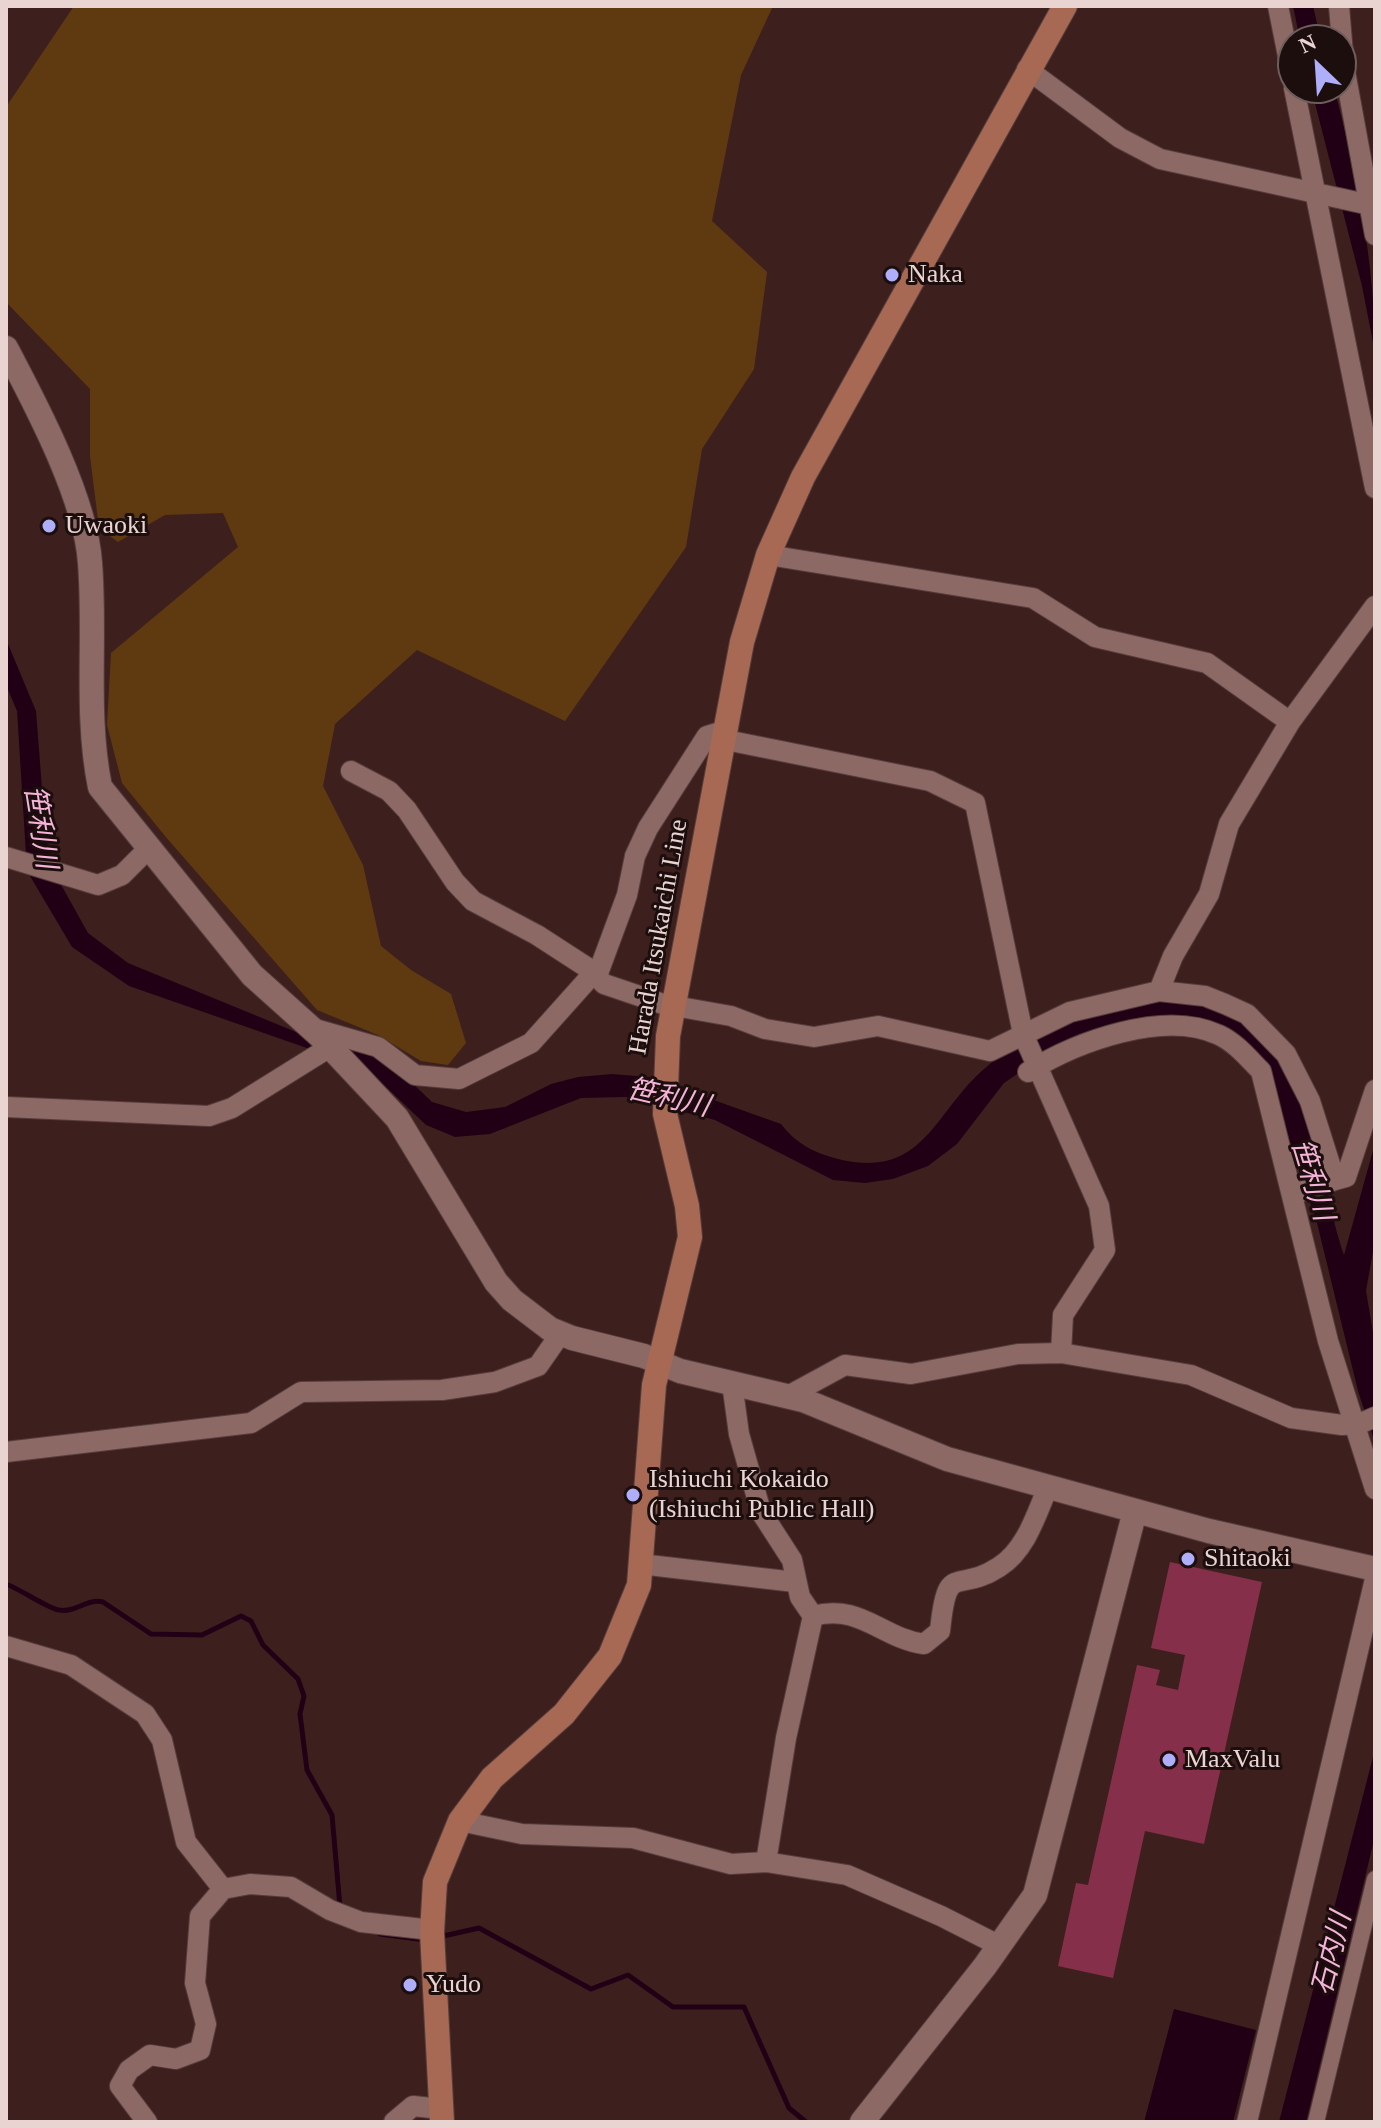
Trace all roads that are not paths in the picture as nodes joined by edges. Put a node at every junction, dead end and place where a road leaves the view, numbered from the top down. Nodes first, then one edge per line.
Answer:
1 (1065, 6) edge
2 (1339, 6) edge
3 (1027, 69) junction
4 (1297, 104) edge
5 (1316, 194) junction
6 (1369, 205) edge
7 (1375, 235) edge
8 (6, 348) edge
9 (14, 382) edge
10 (1375, 488) edge
11 (768, 555) junction
12 (1375, 606) edge
13 (1290, 722) junction
14 (722, 735) junction
15 (351, 771) dead end
16 (147, 850) junction
17 (15, 858) edge
18 (597, 976) junction
19 (1159, 991) junction
20 (674, 1006) junction
21 (1024, 1035) junction
22 (319, 1036) junction
23 (1033, 1067) junction
24 (1375, 1090) edge
25 (6, 1107) edge
26 (1333, 1181) junction
27 (1296, 1193) junction
28 (561, 1333) junction
29 (1061, 1353) junction
30 (658, 1362) junction
31 (732, 1383) junction
32 (788, 1396) junction
33 (1362, 1422) edge
34 (6, 1452) edge
35 (1048, 1487) junction
36 (1375, 1489) edge
37 (1135, 1511) junction
38 (640, 1564) junction
39 (1375, 1569) edge
40 (1375, 1579) edge
41 (795, 1582) junction
42 (813, 1616) junction
43 (6, 1646) edge
44 (460, 1821) junction
45 (766, 1862) junction
46 (1375, 1879) edge
47 (223, 1889) junction
48 (432, 1935) junction
49 (1000, 1946) junction
50 (441, 2116) edge
51 (147, 2122) edge
52 (394, 2122) edge
53 (862, 2122) edge
54 (1247, 2122) edge
55 (1316, 2122) edge

1 - 3 main road, Harada Itsukaichi Line
2 - 6 street
3 - 5 street
3 - 11 main road, Harada Itsukaichi Line
4 - 5 street
5 - 6 street
5 - 10 street
6 - 7 street
8 - 9 street
9 - 16 street
11 - 13 street
11 - 14 main road, Harada Itsukaichi Line
12 - 13 street
13 - 19 street
14 - 18 street
14 - 20 main road, Harada Itsukaichi Line
14 - 21 street
15 - 18 street
16 - 17 street
16 - 22 street
18 - 20 street
18 - 22 street
19 - 21 street
19 - 26 street
20 - 21 street
20 - 30 main road, Harada Itsukaichi Line
21 - 23 street
22 - 25 street
22 - 28 street
23 - 27 street
23 - 29 street
24 - 26 street
26 - 27 street
27 - 33 street
28 - 30 street
28 - 34 street
29 - 32 street
29 - 33 street
30 - 31 street
30 - 38 main road, Harada Itsukaichi Line
31 - 32 street
31 - 41 street
32 - 35 street
33 - 36 street
35 - 37 street
35 - 42 street
37 - 39 street
37 - 49 street
38 - 41 street
38 - 44 main road, Harada Itsukaichi Line
40 - 54 street
41 - 42 street
42 - 45 street
43 - 47 street
44 - 45 street
44 - 48 main road, Harada Itsukaichi Line
45 - 49 street
46 - 55 street
47 - 48 street
47 - 51 street
48 - 50 main road, Harada Itsukaichi Line
49 - 53 street
50 - 52 street

